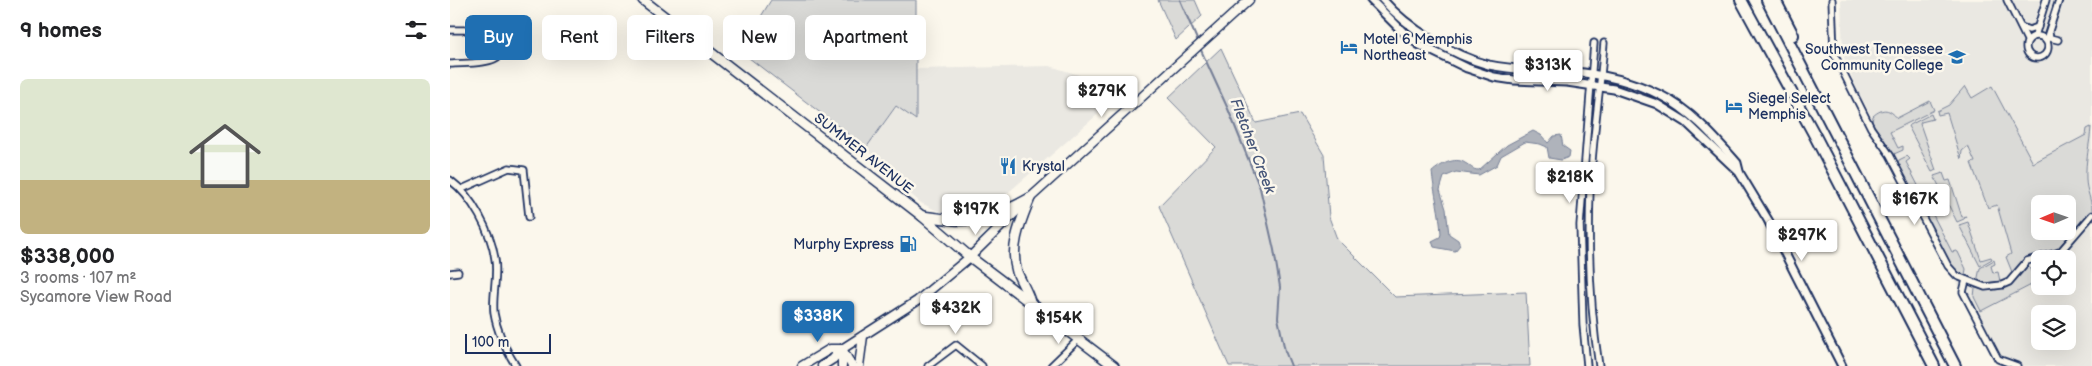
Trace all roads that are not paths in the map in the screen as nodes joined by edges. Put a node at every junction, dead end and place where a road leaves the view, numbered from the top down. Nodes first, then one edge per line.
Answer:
1 (643, 0) edge
2 (1249, 0) edge
3 (1371, 0) edge
4 (1383, 0) edge
5 (1742, 0) edge
6 (1767, 0) edge
7 (1775, 0) edge
8 (1832, 0) edge
9 (2007, 0) edge
10 (2046, 0) edge
11 (2059, 0) edge
12 (2021, 27) junction
13 (2038, 27) junction
14 (450, 30) edge
15 (2049, 32) junction
16 (2035, 36) junction
17 (2027, 40) junction
18 (2046, 40) junction
19 (2058, 40) dead end
20 (1594, 43) dead end
21 (1604, 43) dead end
22 (450, 64) edge
23 (1592, 74) junction
24 (1602, 76) junction
25 (1590, 85) junction
26 (1601, 87) junction
27 (1826, 115) junction
28 (1739, 172) junction
29 (450, 180) edge
30 (462, 189) junction
31 (1030, 198) junction
32 (2092, 215) edge
33 (922, 216) junction
34 (529, 217) dead end
35 (970, 257) junction
36 (458, 272) dead end
37 (450, 273) edge
38 (1966, 280) junction
39 (1030, 301) junction
40 (862, 336) junction
41 (1079, 339) junction
42 (842, 349) junction
43 (516, 366) edge
44 (802, 366) edge
45 (822, 366) edge
46 (842, 366) edge
47 (852, 366) edge
48 (860, 366) edge
49 (928, 366) edge
50 (982, 366) edge
51 (1051, 366) edge
52 (1114, 366) edge
53 (1587, 366) edge
54 (1599, 366) edge
55 (1842, 366) edge
56 (1934, 366) edge
57 (1955, 366) edge
58 (2017, 366) edge

1 - 33 main road, SUMMER AVENUE
2 - 31 main road
3 - 25 street
4 - 23 street
5 - 56 highway
6 - 27 highway
7 - 27 highway
8 - 38 street
9 - 12 street
10 - 13 street
11 - 15 street
12 - 13 street
12 - 17 street
13 - 16 street
14 - 22 street
15 - 18 street
15 - 19 street
16 - 17 street
16 - 18 street
17 - 18 street
20 - 23 street
21 - 24 street
23 - 24 street
23 - 25 street
24 - 26 street
24 - 28 street
25 - 26 street
25 - 53 street
26 - 28 street
26 - 54 street
27 - 57 highway
28 - 55 street
29 - 30 street
30 - 34 street
30 - 43 street
31 - 33 main road
31 - 35 main road
31 - 39 main road
32 - 38 street
33 - 35 main road, SUMMER AVENUE
35 - 39 main road, SUMMER AVENUE
35 - 40 main road
36 - 37 street
38 - 58 street
39 - 41 main road, SUMMER AVENUE
40 - 42 main road
40 - 48 main road
41 - 51 street
41 - 52 main road, SUMMER AVENUE
42 - 44 main road
42 - 45 main road
42 - 46 main road
42 - 47 main road
49 - 50 street

